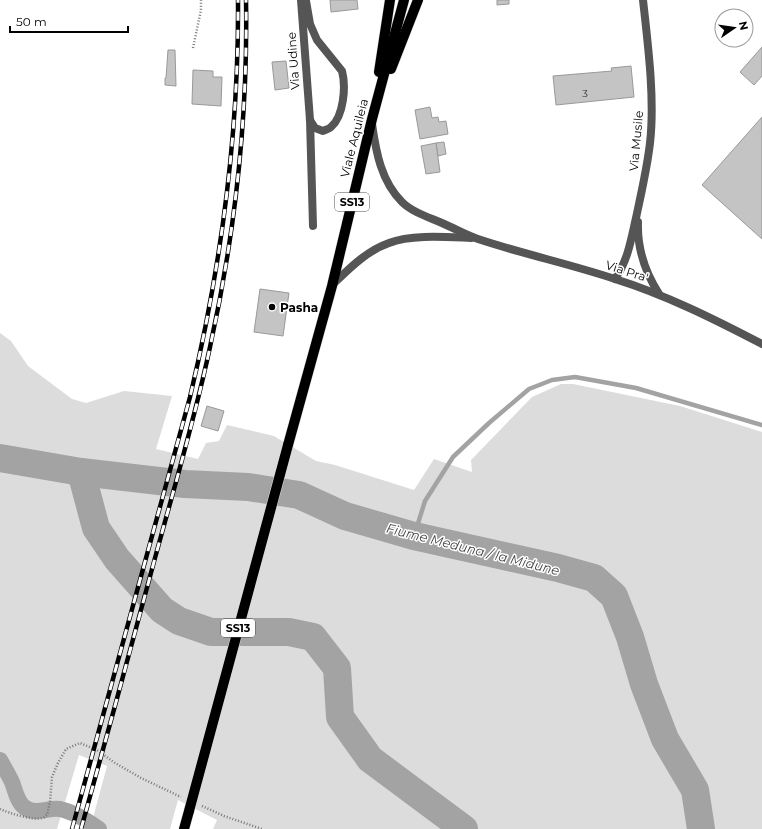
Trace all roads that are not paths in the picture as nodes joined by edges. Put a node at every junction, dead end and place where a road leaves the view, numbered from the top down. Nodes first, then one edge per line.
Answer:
1 (301, 0) edge
2 (306, 0) edge
3 (390, 0) edge
4 (404, 0) edge
5 (418, 0) edge
6 (643, 0) edge
7 (372, 119) junction
8 (310, 120) junction
9 (639, 204) junction
10 (313, 226) dead end
11 (477, 238) junction
12 (615, 278) junction
13 (332, 286) junction
14 (659, 294) junction
15 (762, 344) edge
16 (184, 829) edge

1 - 8 street, Via Udine
2 - 8 street, Via Udine
3 - 7 main road
4 - 7 main road, Viale Aquileia / SS13
5 - 7 main road
6 - 9 street, Via Musile
7 - 11 street, Via Pra'
7 - 13 main road, Viale Aquileia / SS13
8 - 10 street, Via Udine
9 - 12 street, Via Musile
9 - 14 street
11 - 12 street, Via Pra'
11 - 13 street, Via Pra'
12 - 14 street, Via Pra'
13 - 16 main road, Viale Aquileia / SS13, bridge
14 - 15 street, Via Pra'

